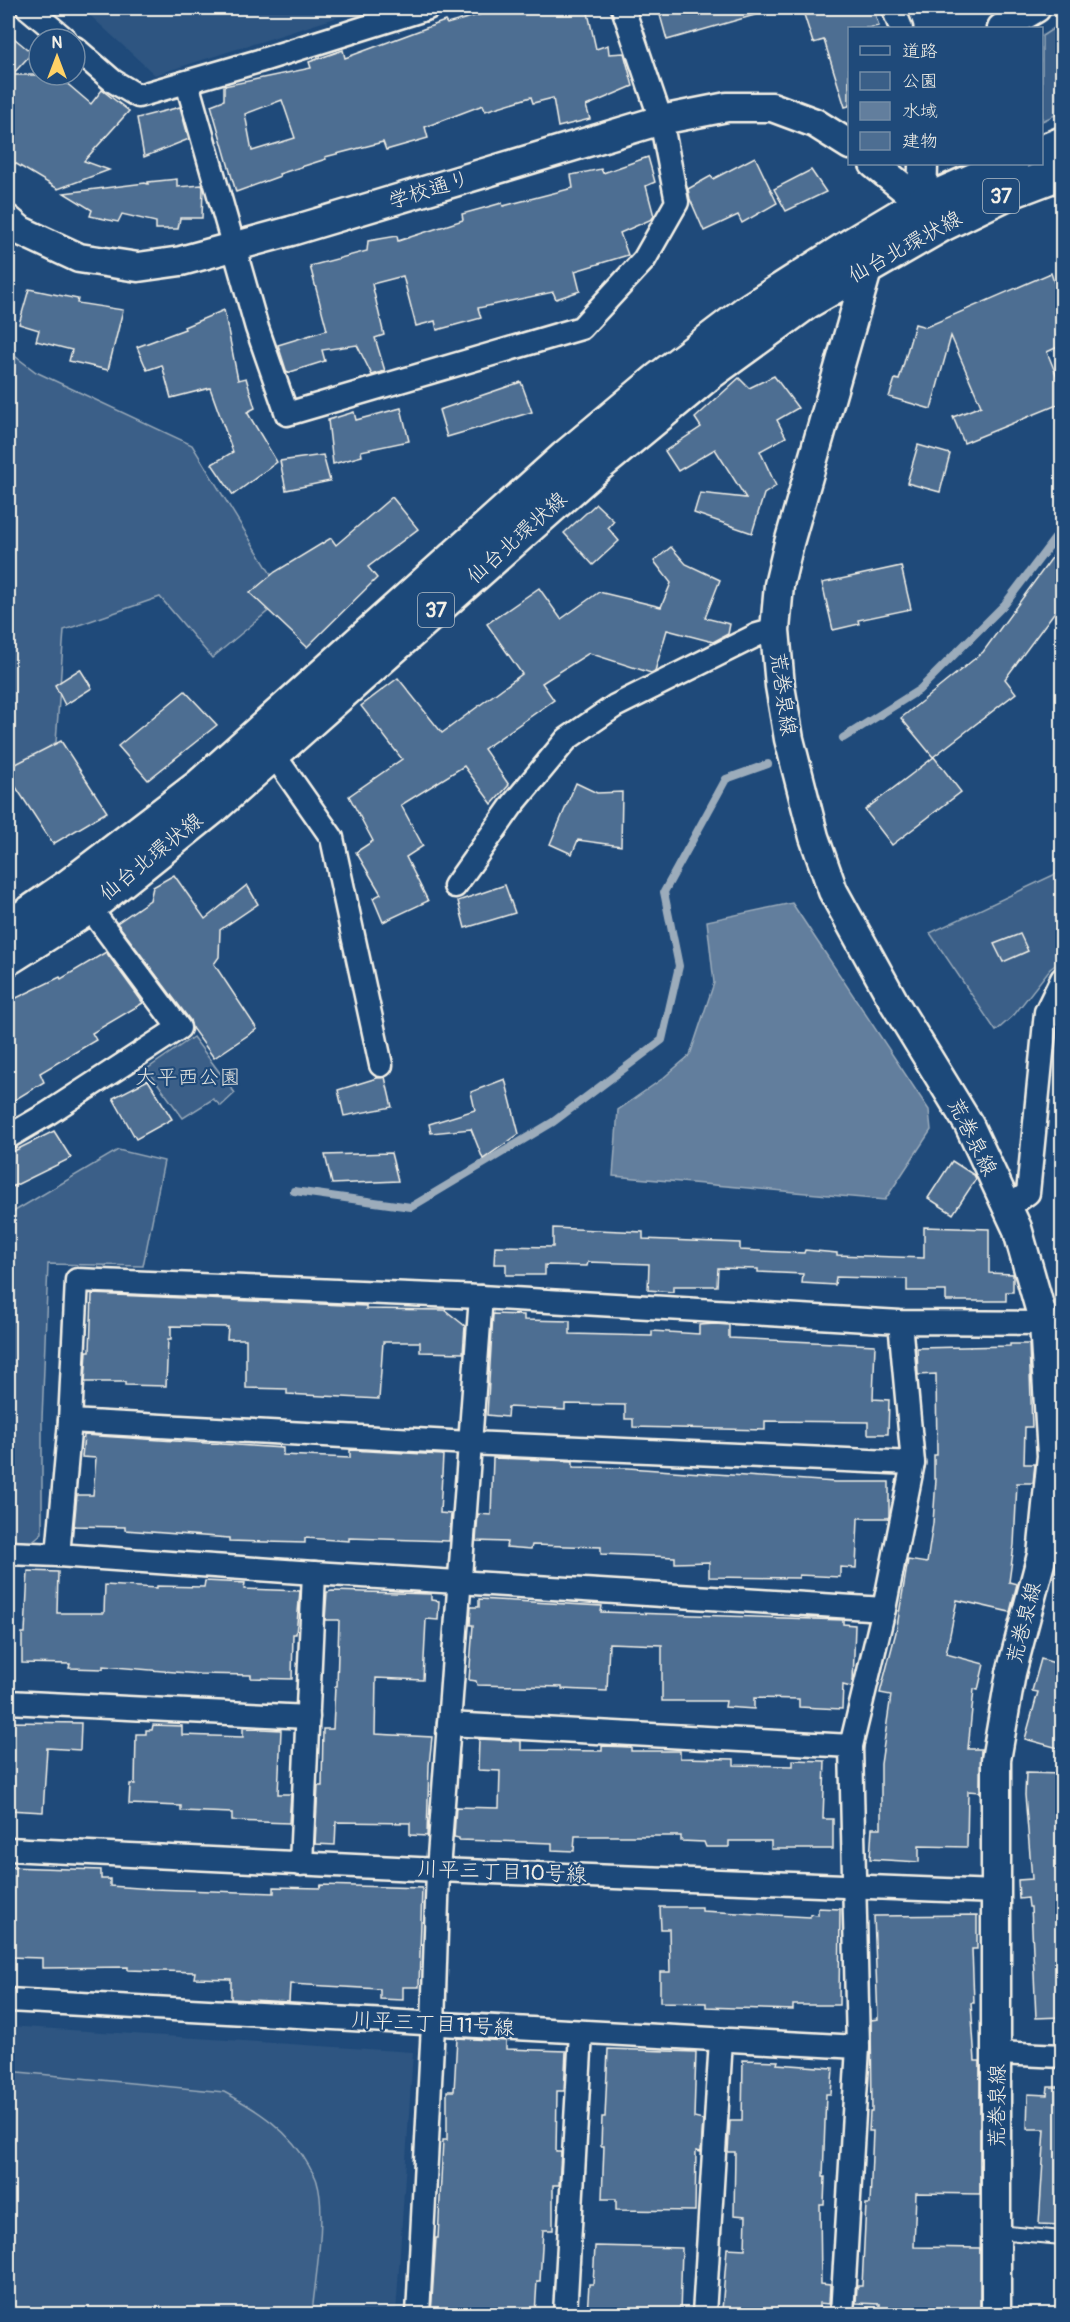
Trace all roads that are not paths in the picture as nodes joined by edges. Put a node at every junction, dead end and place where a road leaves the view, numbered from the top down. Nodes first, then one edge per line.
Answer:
1 (28, 8) edge
2 (428, 8) edge
3 (623, 8) edge
4 (893, 8) edge
5 (1036, 8) edge
6 (51, 27) edge
7 (901, 27) edge
8 (1004, 27) edge
9 (87, 58) edge
10 (187, 83) junction
11 (661, 120) junction
12 (848, 144) edge
13 (1062, 144) edge
14 (1043, 151) edge
15 (875, 165) edge
16 (923, 165) edge
17 (1009, 165) edge
18 (1062, 172) edge
19 (932, 214) junction
20 (8, 220) edge
21 (234, 246) junction
22 (861, 255) junction
23 (775, 630) junction
24 (274, 755) junction
25 (455, 886) dead end
26 (90, 907) junction
27 (8, 928) edge
28 (8, 958) edge
29 (1062, 979) edge
30 (381, 1065) dead end
31 (8, 1137) edge
32 (1007, 1208) junction
33 (481, 1297) junction
34 (900, 1322) junction
35 (1044, 1323) junction
36 (70, 1422) junction
37 (470, 1443) junction
38 (913, 1463) junction
39 (1055, 1497) edge
40 (8, 1553) edge
41 (58, 1555) junction
42 (314, 1573) junction
43 (460, 1582) junction
44 (884, 1609) junction
45 (8, 1702) edge
46 (308, 1717) junction
47 (449, 1724) junction
48 (851, 1746) junction
49 (8, 1849) edge
50 (301, 1864) junction
51 (438, 1870) junction
52 (854, 1886) junction
53 (996, 1892) junction
54 (8, 2000) edge
55 (433, 2025) junction
56 (581, 2032) junction
57 (721, 2040) junction
58 (858, 2048) junction
59 (997, 2054) junction
60 (1062, 2056) edge
61 (997, 2232) junction
62 (1062, 2238) edge
63 (418, 2314) edge
64 (565, 2314) edge
65 (704, 2314) edge
66 (842, 2314) edge
67 (996, 2314) edge

1 - 6 street
2 - 10 street
3 - 11 street
4 - 7 street
5 - 8 street
9 - 10 street
10 - 21 street
11 - 12 street, 学校通り
11 - 21 street, 学校通り
11 - 21 street
13 - 14 main road
15 - 19 street
16 - 19 street
17 - 19 main road, 仙台北環状線 / 37
18 - 19 main road, 仙台北環状線 / 37
19 - 22 main road, 仙台北環状線 / 37
20 - 21 street, 学校通り
22 - 23 street, 荒巻泉線
22 - 24 main road, 仙台北環状線 / 37
22 - 27 main road, 仙台北環状線 / 37
23 - 25 street
23 - 32 street, 荒巻泉線
24 - 26 main road, 仙台北環状線 / 37
24 - 30 street
26 - 28 main road, 仙台北環状線 / 37
26 - 31 street
29 - 32 street
32 - 35 street, 荒巻泉線
33 - 34 street
33 - 36 street
33 - 37 street
34 - 35 street
34 - 38 street
35 - 39 street, 荒巻泉線
36 - 37 street
36 - 41 street
37 - 38 street
37 - 43 street
38 - 44 street
39 - 53 street, 荒巻泉線
40 - 41 street
41 - 42 street
42 - 43 street
42 - 46 street
43 - 44 street
43 - 47 street
44 - 48 street
45 - 46 street
46 - 50 street
47 - 48 street
47 - 51 street
48 - 52 street
49 - 50 street, 川平三丁目10号線
50 - 51 street, 川平三丁目10号線
51 - 52 street, 川平三丁目10号線
51 - 55 street
52 - 53 street, 川平三丁目10号線
52 - 58 street
53 - 59 street, 荒巻泉線
54 - 55 street, 川平三丁目11号線
55 - 56 street, 川平三丁目11号線
55 - 63 street
56 - 57 street, 川平三丁目11号線
56 - 64 street
57 - 58 street, 川平三丁目11号線
57 - 65 street
58 - 66 street
59 - 60 street
59 - 61 street, 荒巻泉線
61 - 62 lane
61 - 67 street, 荒巻泉線

